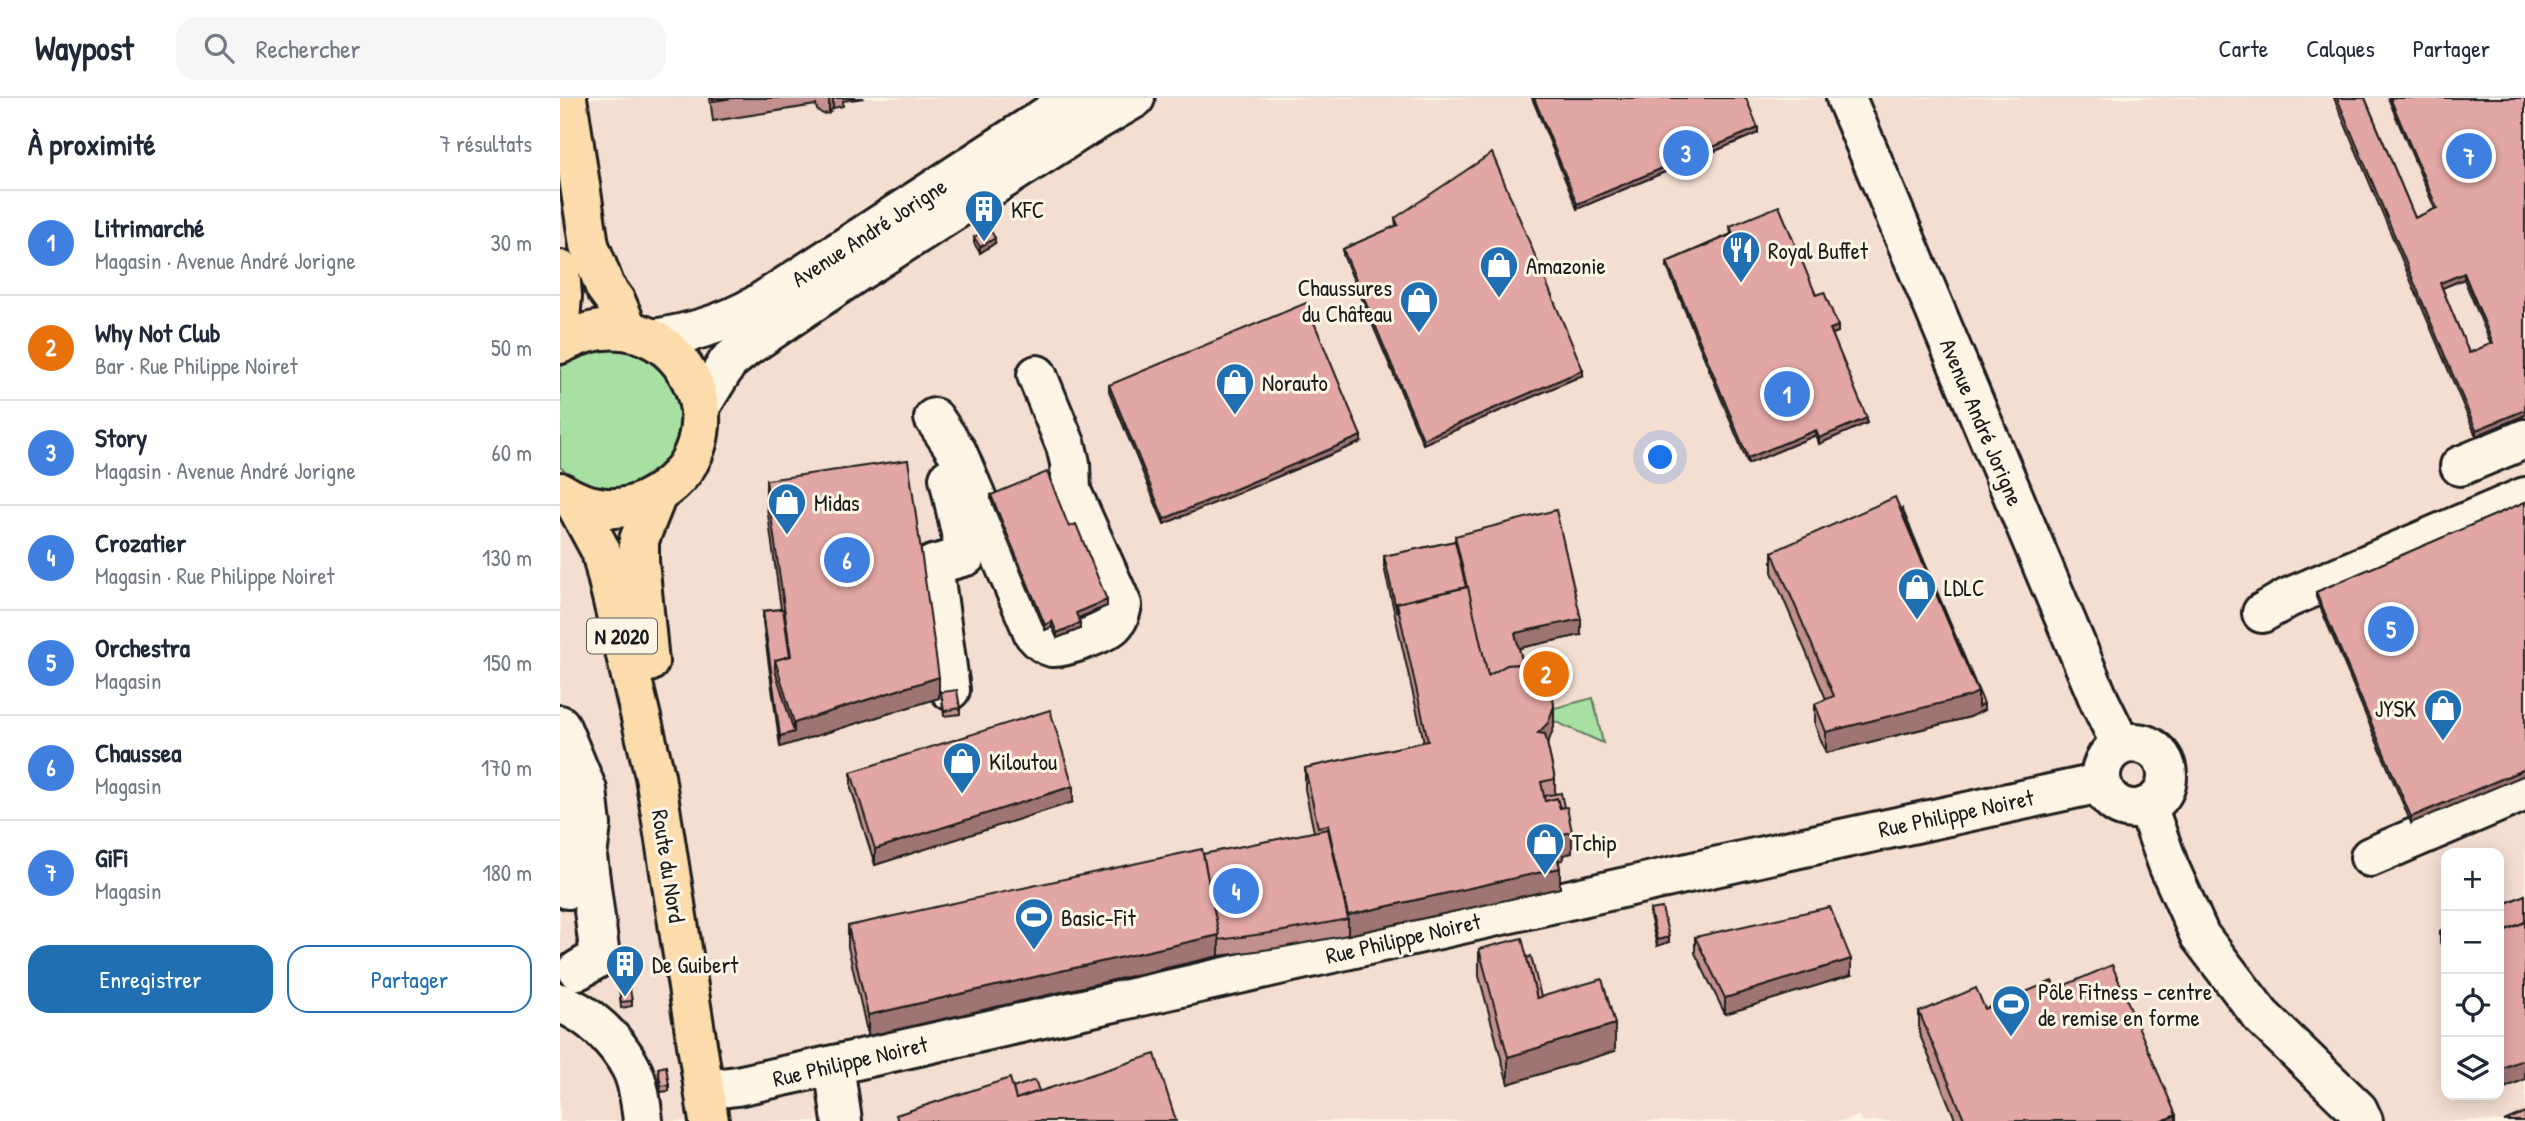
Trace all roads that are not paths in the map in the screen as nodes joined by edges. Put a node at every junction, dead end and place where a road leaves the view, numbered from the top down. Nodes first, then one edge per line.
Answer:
1 (568, 98) edge
2 (1074, 98) edge
3 (1135, 98) edge
4 (1148, 98) edge
5 (1161, 98) edge
6 (1846, 98) edge
7 (560, 270) edge
8 (560, 321) edge
9 (641, 334) junction
10 (560, 344) edge
11 (1037, 375) dead end
12 (700, 407) junction
13 (2525, 439) edge
14 (2460, 466) dead end
15 (657, 495) junction
16 (567, 497) edge
17 (2525, 498) edge
18 (2262, 613) dead end
19 (950, 690) edge
20 (562, 729) edge
21 (2121, 745) junction
22 (655, 776) junction
23 (2101, 783) junction
24 (2525, 791) edge
25 (2147, 806) junction
26 (560, 808) edge
27 (2370, 857) dead end
28 (569, 975) edge
29 (560, 1003) edge
30 (834, 1065) junction
31 (706, 1105) edge
32 (643, 1121) edge
33 (842, 1121) edge
34 (2363, 1121) edge

1 - 9 main road
2 - 9 street, Avenue André Jorigne
3 - 12 street, Avenue André Jorigne
4 - 5 street
6 - 21 street, Avenue André Jorigne
7 - 8 main road
9 - 10 main road
9 - 12 main road
11 - 19 street
12 - 15 main road
13 - 14 street
15 - 16 main road
15 - 22 main road, Route du Nord / N 2020
16 - 22 main road, Route du Nord / N 2020
17 - 18 street
20 - 26 street
20 - 28 street
21 - 23 street
21 - 25 street
22 - 31 main road, Route du Nord / N 2020
23 - 25 street
23 - 30 street, Rue Philippe Noiret
24 - 27 street
25 - 34 street
26 - 28 street
29 - 32 street
30 - 31 street, Rue Philippe Noiret
30 - 33 street

